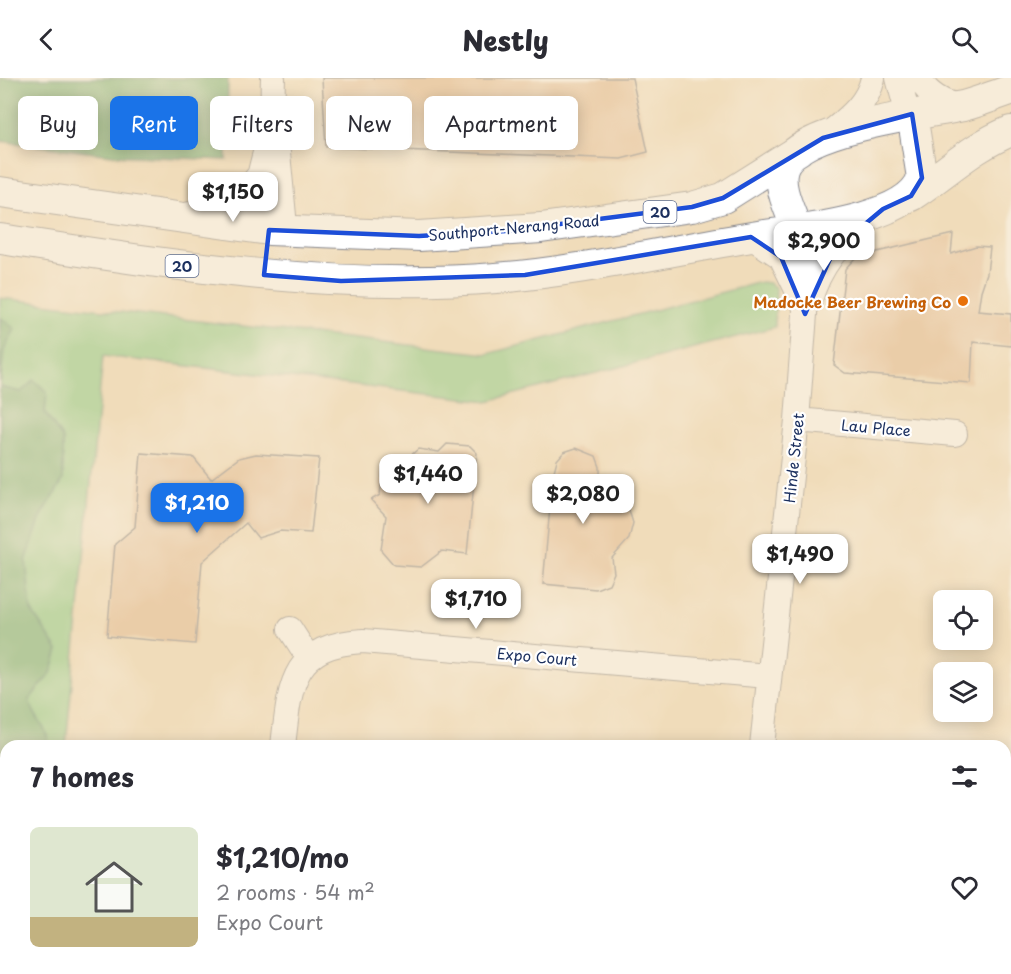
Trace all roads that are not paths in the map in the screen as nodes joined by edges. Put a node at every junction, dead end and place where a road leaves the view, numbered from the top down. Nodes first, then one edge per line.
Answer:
1 (273, 78) edge
2 (873, 78) edge
3 (898, 78) edge
4 (918, 78) edge
5 (1011, 90) edge
6 (272, 96) edge
7 (962, 106) junction
8 (910, 115) junction
9 (1011, 132) edge
10 (811, 144) junction
11 (266, 150) edge
12 (278, 150) edge
13 (259, 175) junction
14 (0, 192) edge
15 (911, 196) junction
16 (883, 209) junction
17 (174, 217) junction
18 (268, 230) junction
19 (800, 230) junction
20 (751, 237) junction
21 (0, 239) edge
22 (264, 275) junction
23 (806, 314) junction
24 (797, 420) junction
25 (954, 434) dead end
26 (290, 629) dead end
27 (308, 657) junction
28 (768, 676) junction
29 (285, 740) edge
30 (763, 740) edge

1 - 6 street
2 - 10 street
3 - 8 street
4 - 7 street
5 - 7 main road, 20
7 - 8 main road, 20
8 - 10 main road, 20
8 - 15 main road
9 - 15 main road, 20
10 - 18 main road, Southport-Nerang Road / 20
10 - 19 main road
11 - 13 street
12 - 18 street
13 - 17 street
13 - 18 street
14 - 17 main road, Southport-Nerang Road / 20
15 - 16 main road, 20
16 - 19 main road, 20
16 - 23 street, Hinde Street
17 - 18 main road, Southport-Nerang Road / 20
18 - 22 main road
19 - 20 main road, 20
19 - 23 street, Hinde Street
20 - 22 main road, 20
20 - 23 street, Hinde Street
21 - 22 main road, 20
23 - 24 street, Hinde Street
24 - 25 street, Lau Place
24 - 28 street, Hinde Street
26 - 27 street
27 - 28 street, Expo Court
27 - 29 street
28 - 30 street, Hinde Street

